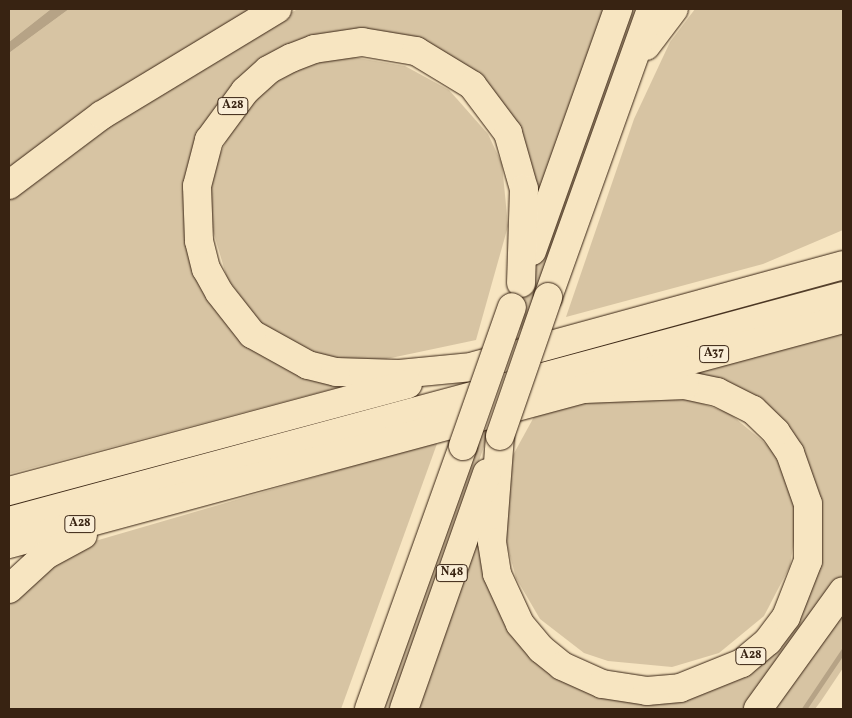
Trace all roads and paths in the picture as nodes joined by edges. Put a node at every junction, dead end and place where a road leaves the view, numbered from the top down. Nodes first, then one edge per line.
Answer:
1 (276, 9) edge
2 (618, 9) edge
3 (651, 9) edge
4 (674, 9) edge
5 (631, 65) junction
6 (9, 186) edge
7 (843, 249) edge
8 (843, 266) edge
9 (767, 286) junction
10 (516, 295) junction
11 (843, 296) edge
12 (843, 319) edge
13 (472, 367) junction
14 (584, 389) junction
15 (500, 436) junction
16 (463, 446) joint
17 (9, 491) edge
18 (151, 505) junction
19 (9, 521) edge
20 (9, 544) edge
21 (9, 589) edge
22 (843, 591) edge
23 (369, 709) edge
24 (404, 709) edge
25 (758, 709) edge

1 - 6 highway
2 - 10 highway, A28
3 - 5 highway, A28
4 - 5 highway, A28
5 - 15 highway, A28, bridge
7 - 9 highway, A28
8 - 9 highway
9 - 13 highway, A28
10 - 13 highway, A28
10 - 16 highway, A28, bridge
11 - 19 highway, A28
12 - 14 highway, A37
13 - 17 highway, A28
14 - 15 highway, A28
14 - 18 highway, A28
15 - 24 highway, N48
16 - 23 highway, N48
18 - 20 highway, A28
18 - 21 highway
22 - 25 highway

